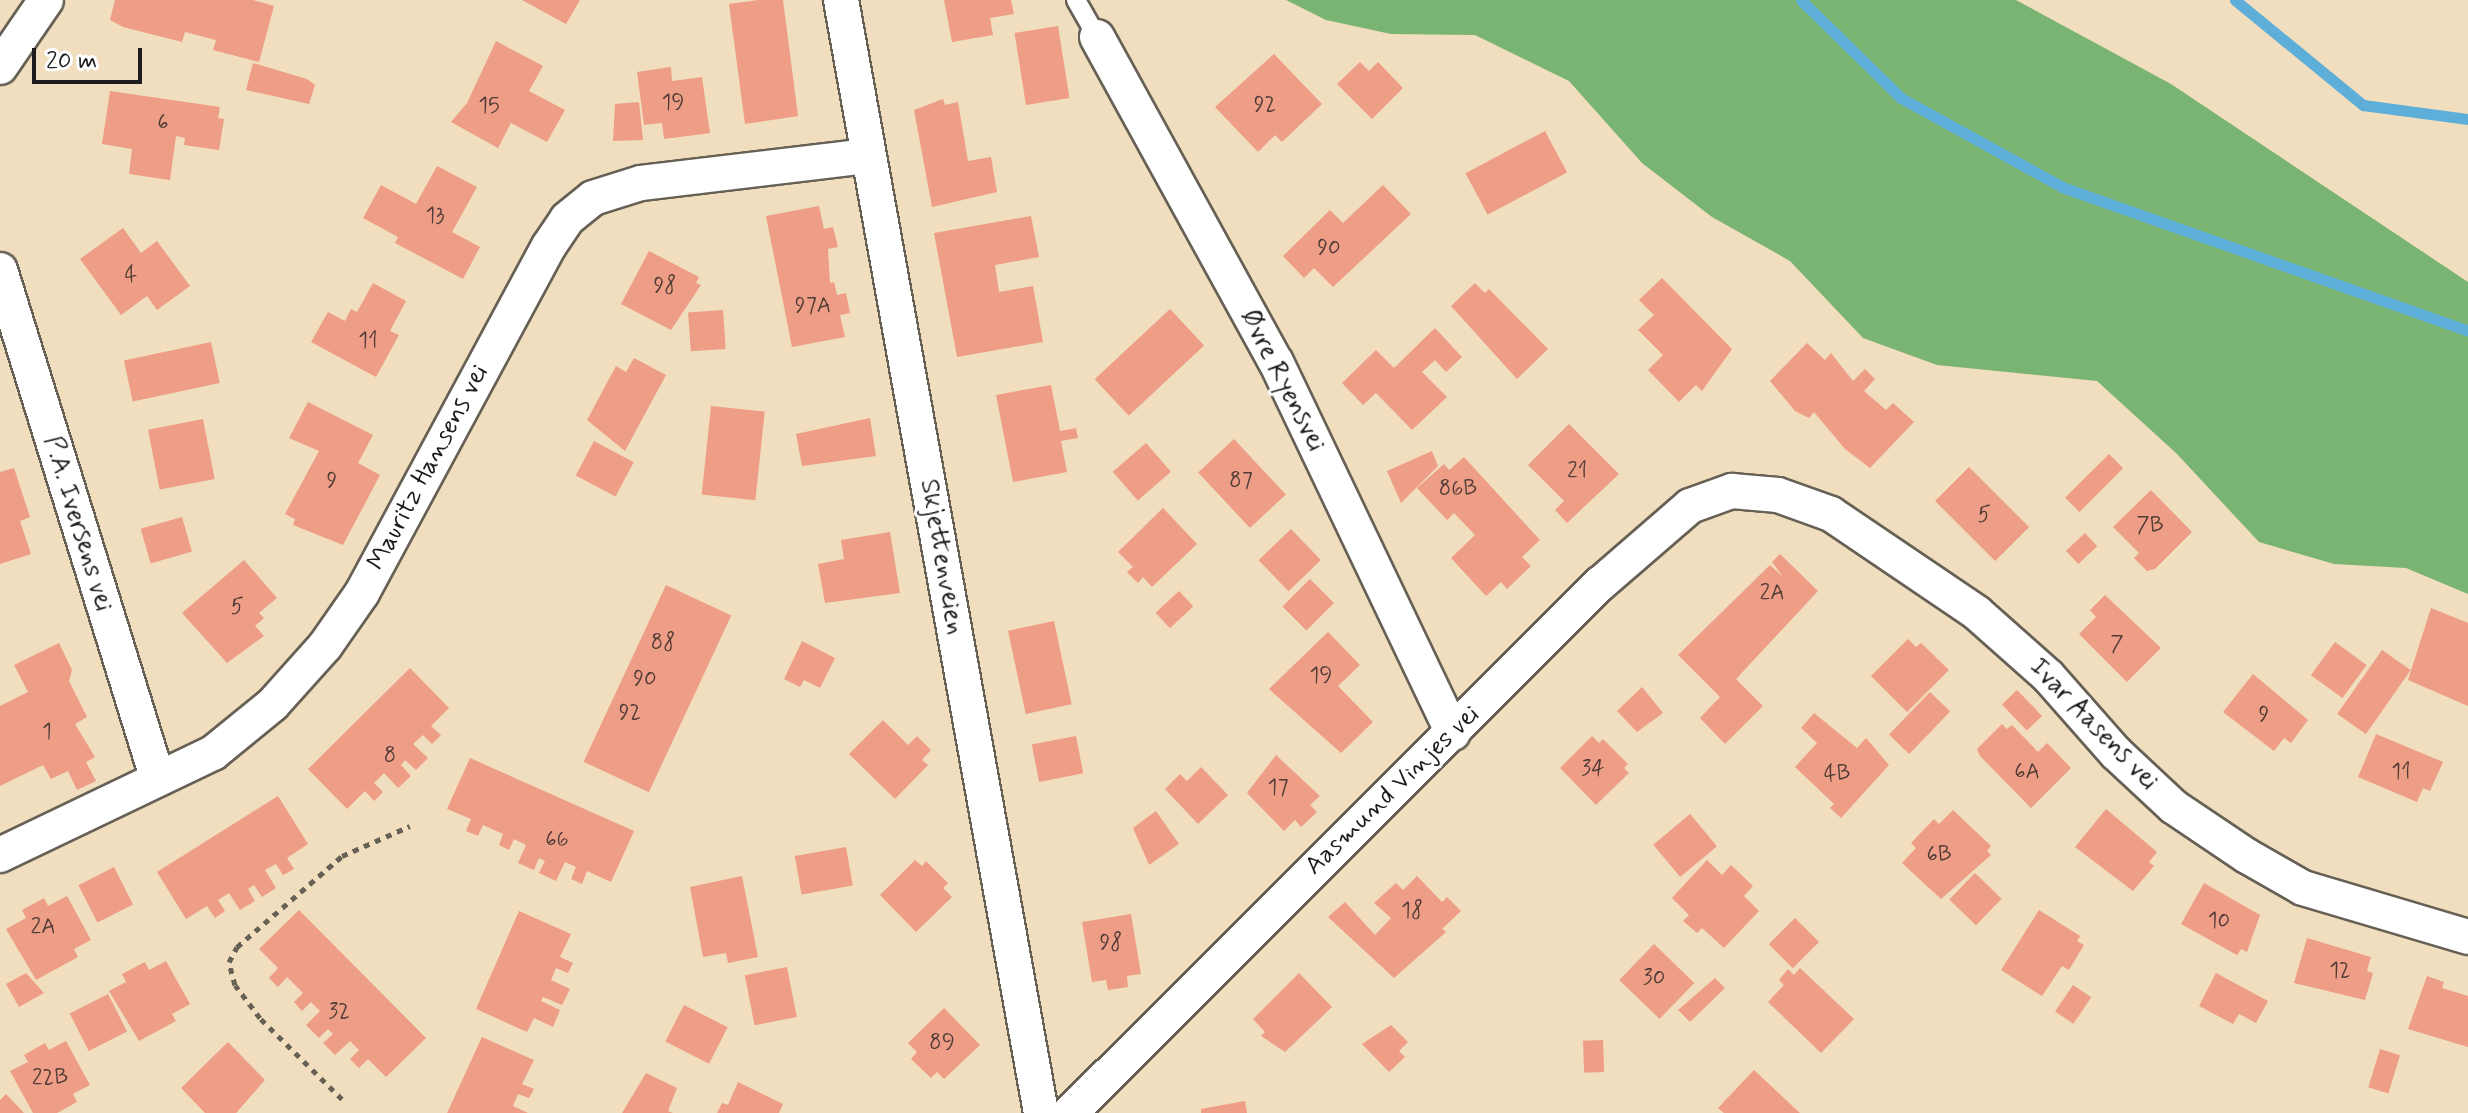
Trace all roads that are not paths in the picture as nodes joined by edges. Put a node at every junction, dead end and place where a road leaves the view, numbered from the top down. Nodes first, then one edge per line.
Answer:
1 (46, 0) edge
2 (841, 0) edge
3 (1076, 0) edge
4 (1097, 37) joint
5 (0, 67) edge
6 (868, 156) junction
7 (0, 270) edge
8 (1732, 491) joint
9 (1453, 733) junction
10 (157, 777) junction
11 (0, 855) edge
12 (2468, 937) edge
13 (1041, 1113) edge
14 (1070, 1113) edge

1 - 5 street
2 - 6 street, Skjettenveien
3 - 4 lane
4 - 9 street, Øvre Ryensvei
6 - 10 street, Mauritz Hansens vei
6 - 13 street, Skjettenveien
7 - 10 street, P.A. Iversens vei
8 - 9 street, Aasmund Vinjes vei
8 - 12 street, Ivar Aasens vei
9 - 14 street, Aasmund Vinjes vei
10 - 11 street, Mauritz Hansens vei

